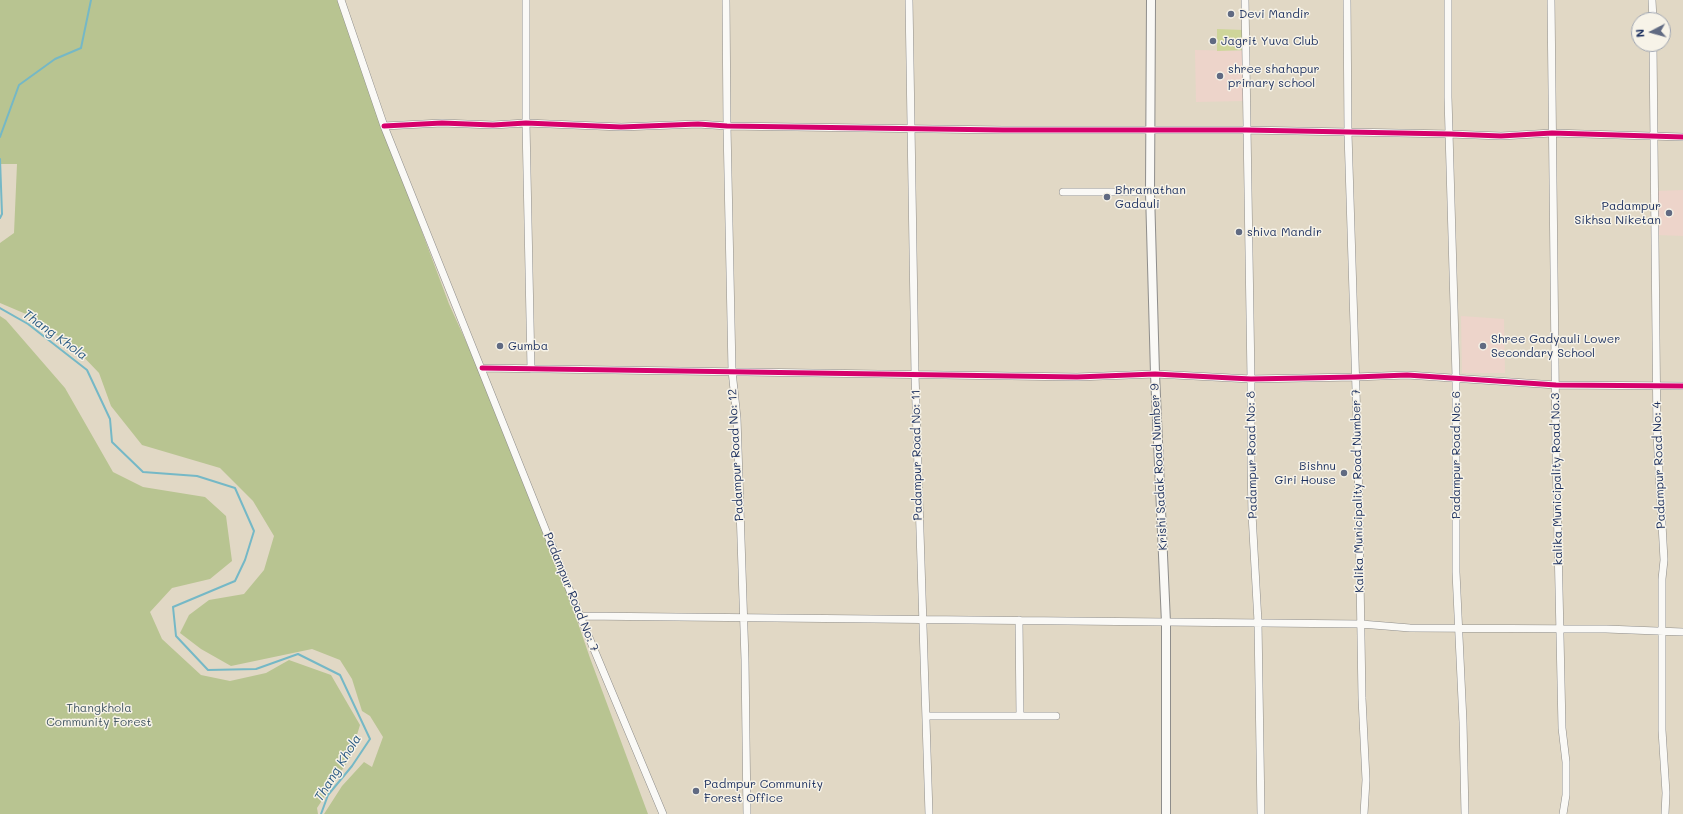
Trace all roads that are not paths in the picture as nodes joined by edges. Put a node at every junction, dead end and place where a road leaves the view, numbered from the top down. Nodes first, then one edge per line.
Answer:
1 (341, 0) edge
2 (526, 0) edge
3 (726, 0) edge
4 (909, 0) edge
5 (1151, 0) edge
6 (1245, 0) edge
7 (1347, 0) edge
8 (1448, 0) edge
9 (1550, 0) edge
10 (1652, 0) edge
11 (1653, 12) edge
12 (1653, 52) edge
13 (526, 123) junction
14 (384, 126) junction
15 (726, 126) junction
16 (911, 128) junction
17 (1246, 130) junction
18 (1151, 132) junction
19 (1348, 133) junction
20 (1552, 133) junction
21 (1450, 134) junction
22 (1654, 136) junction
23 (1683, 137) edge
24 (1064, 192) dead end
25 (1150, 192) junction
26 (482, 368) junction
27 (531, 369) junction
28 (732, 371) junction
29 (915, 374) junction
30 (1155, 374) junction
31 (1355, 377) junction
32 (1456, 377) junction
33 (1251, 378) junction
34 (1556, 385) junction
35 (1656, 385) junction
36 (1683, 386) edge
37 (580, 616) junction
38 (742, 617) junction
39 (923, 620) junction
40 (1019, 620) junction
41 (1258, 622) junction
42 (1166, 623) junction
43 (1361, 624) junction
44 (1457, 628) junction
45 (1560, 630) junction
46 (1663, 632) junction
47 (1683, 632) edge
48 (926, 716) junction
49 (1020, 716) junction
50 (1056, 716) dead end
51 (663, 814) edge
52 (747, 814) edge
53 (930, 814) edge
54 (1166, 814) edge
55 (1261, 814) edge
56 (1364, 814) edge
57 (1465, 814) edge
58 (1563, 814) edge
59 (1665, 814) edge

1 - 14 street, Padampur Road No: 7
2 - 13 street
3 - 15 street, Padampur Road No: 12
4 - 16 street, Padampur Road No: 11
5 - 18 street, Krishi Sadak Road Number 9
6 - 17 street, Padampur Road No: 8
7 - 19 street, Kalika Municipality Road Number 7
8 - 21 street, Padampur Road No: 6
9 - 20 street, kalika Municipality Road No.3
10 - 11 street
12 - 22 street, Padampur Road No: 4
13 - 14 street
13 - 15 street
13 - 27 street
14 - 26 street, Padampur Road No: 7
15 - 16 street
15 - 28 street, Padampur Road No: 12
16 - 18 street
16 - 29 street, Padampur Road No: 11
17 - 18 street
17 - 19 street
17 - 33 street, Padampur Road No: 8
18 - 25 street, Krishi Sadak Road Number 9
19 - 21 street
19 - 31 street, Kalika Municipality Road Number 7
20 - 21 street
20 - 22 street
20 - 34 street, kalika Municipality Road No.3
21 - 32 street, Padampur Road No: 6
22 - 23 street
22 - 35 street, Padampur Road No: 4
24 - 25 street
25 - 30 street, Krishi Sadak Road Number 9
26 - 27 street
26 - 37 street, Padampur Road No: 7
27 - 28 street
28 - 29 street
28 - 38 street, Padampur Road No: 12
29 - 30 street
29 - 39 street, Padampur Road No: 11
30 - 33 street
30 - 42 street, Krishi Sadak Road Number 9
31 - 32 street
31 - 33 street
31 - 43 street, Kalika Municipality Road Number 7
32 - 34 street
32 - 44 street, Padampur Road No: 6
33 - 41 street, Padampur Road No: 8
34 - 35 street
34 - 45 street, kalika Municipality Road No.3
35 - 36 street
35 - 46 street, Padampur Road No: 4
37 - 38 street
37 - 51 street, Padampur Road No: 7
38 - 39 street
38 - 52 street, Padampur Road No: 12
39 - 40 street
39 - 48 street, Padampur Road No: 11
40 - 42 street
40 - 49 street
41 - 42 street
41 - 43 street
41 - 55 street, Padampur Road No: 8
42 - 54 street, Krishi Sadak Road Number 9
43 - 44 street
43 - 56 street, Kalika Municipality Road Number 7
44 - 45 street
44 - 57 street, Padampur Road No: 6
45 - 46 street
45 - 58 street, kalika Municipality Road No.3
46 - 47 street
46 - 59 street, Padampur Road No: 4
48 - 49 street
48 - 53 street, Padampur Road No: 11
49 - 50 street

